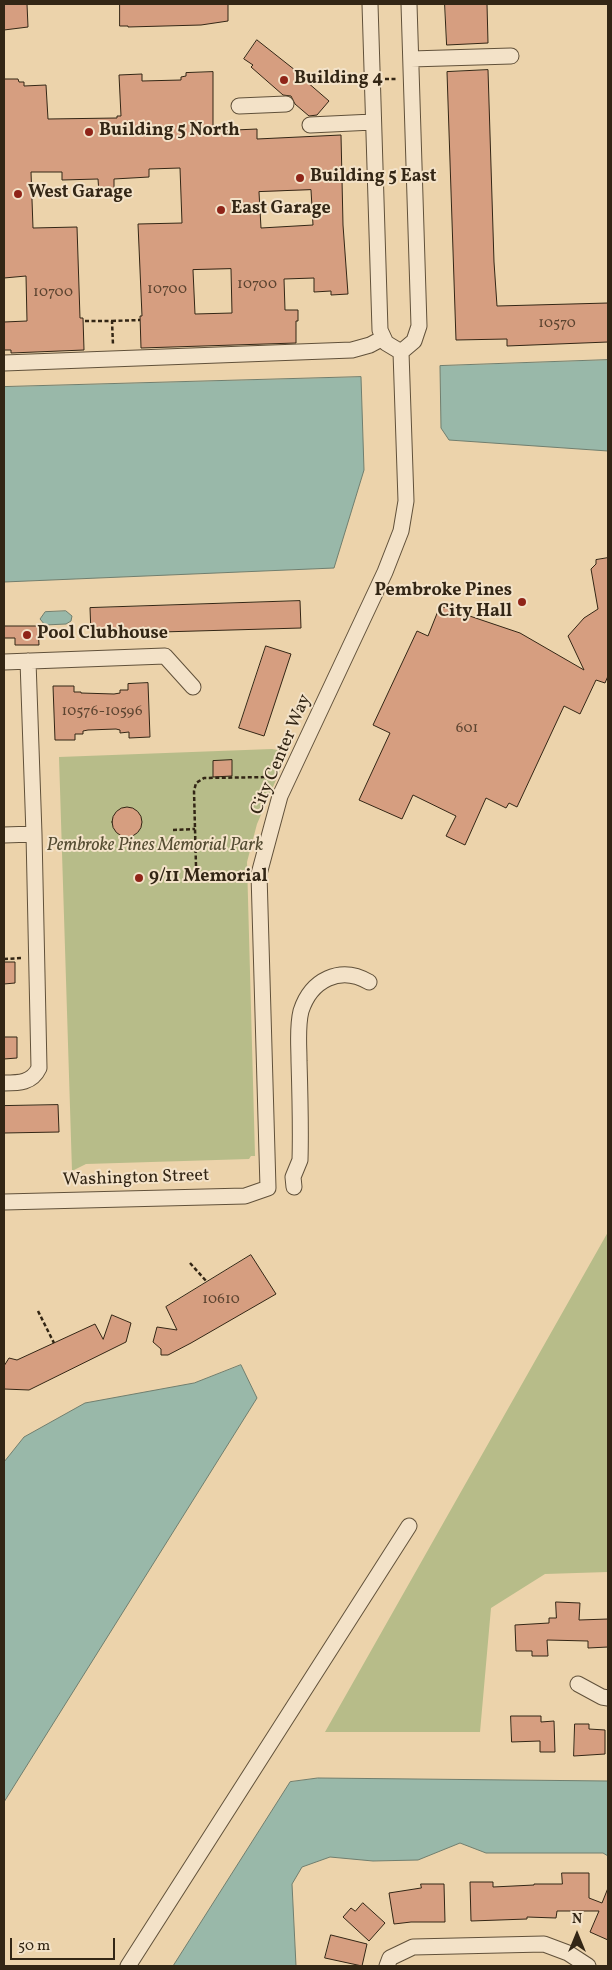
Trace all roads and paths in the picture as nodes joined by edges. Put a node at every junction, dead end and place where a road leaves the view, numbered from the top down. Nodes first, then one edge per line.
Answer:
1 (370, 4) edge
2 (409, 4) edge
3 (511, 56) dead end
4 (411, 59) junction
5 (404, 79) dead end
6 (379, 80) dead end
7 (286, 104) dead end
8 (238, 106) dead end
9 (373, 122) junction
10 (310, 125) dead end
11 (140, 320) dead end
12 (85, 321) dead end
13 (112, 321) junction
14 (383, 338) junction
15 (401, 352) junction
16 (114, 359) junction
17 (4, 363) edge
18 (28, 661) junction
19 (4, 662) edge
20 (193, 687) dead end
21 (279, 777) dead end
22 (172, 830) dead end
23 (195, 830) junction
24 (34, 834) junction
25 (4, 835) edge
26 (196, 866) dead end
27 (38, 958) junction
28 (4, 959) edge
29 (369, 982) dead end
30 (4, 1083) edge
31 (294, 1187) dead end
32 (268, 1188) joint
33 (4, 1202) edge
34 (190, 1263) dead end
35 (207, 1282) dead end
36 (38, 1311) dead end
37 (54, 1343) dead end
38 (409, 1526) dead end
39 (578, 1684) dead end
40 (608, 1698) edge
41 (388, 1962) edge
42 (128, 1966) edge
43 (588, 1966) edge

1 - 9 street
2 - 4 street
3 - 4 street
4 - 15 street
5 - 6 path
7 - 8 street
9 - 10 street
9 - 14 street
11 - 13 path
12 - 13 path
13 - 16 path
14 - 15 street
14 - 16 street
15 - 32 street, City Center Way
16 - 17 street
18 - 19 street
18 - 20 street
18 - 24 street
21 - 23 path
22 - 23 path
23 - 26 path
24 - 25 street
24 - 27 street
27 - 28 path
27 - 30 street
29 - 31 street
32 - 33 street, Washington Street
34 - 35 path
36 - 37 path
38 - 42 street
39 - 40 street
41 - 43 street

